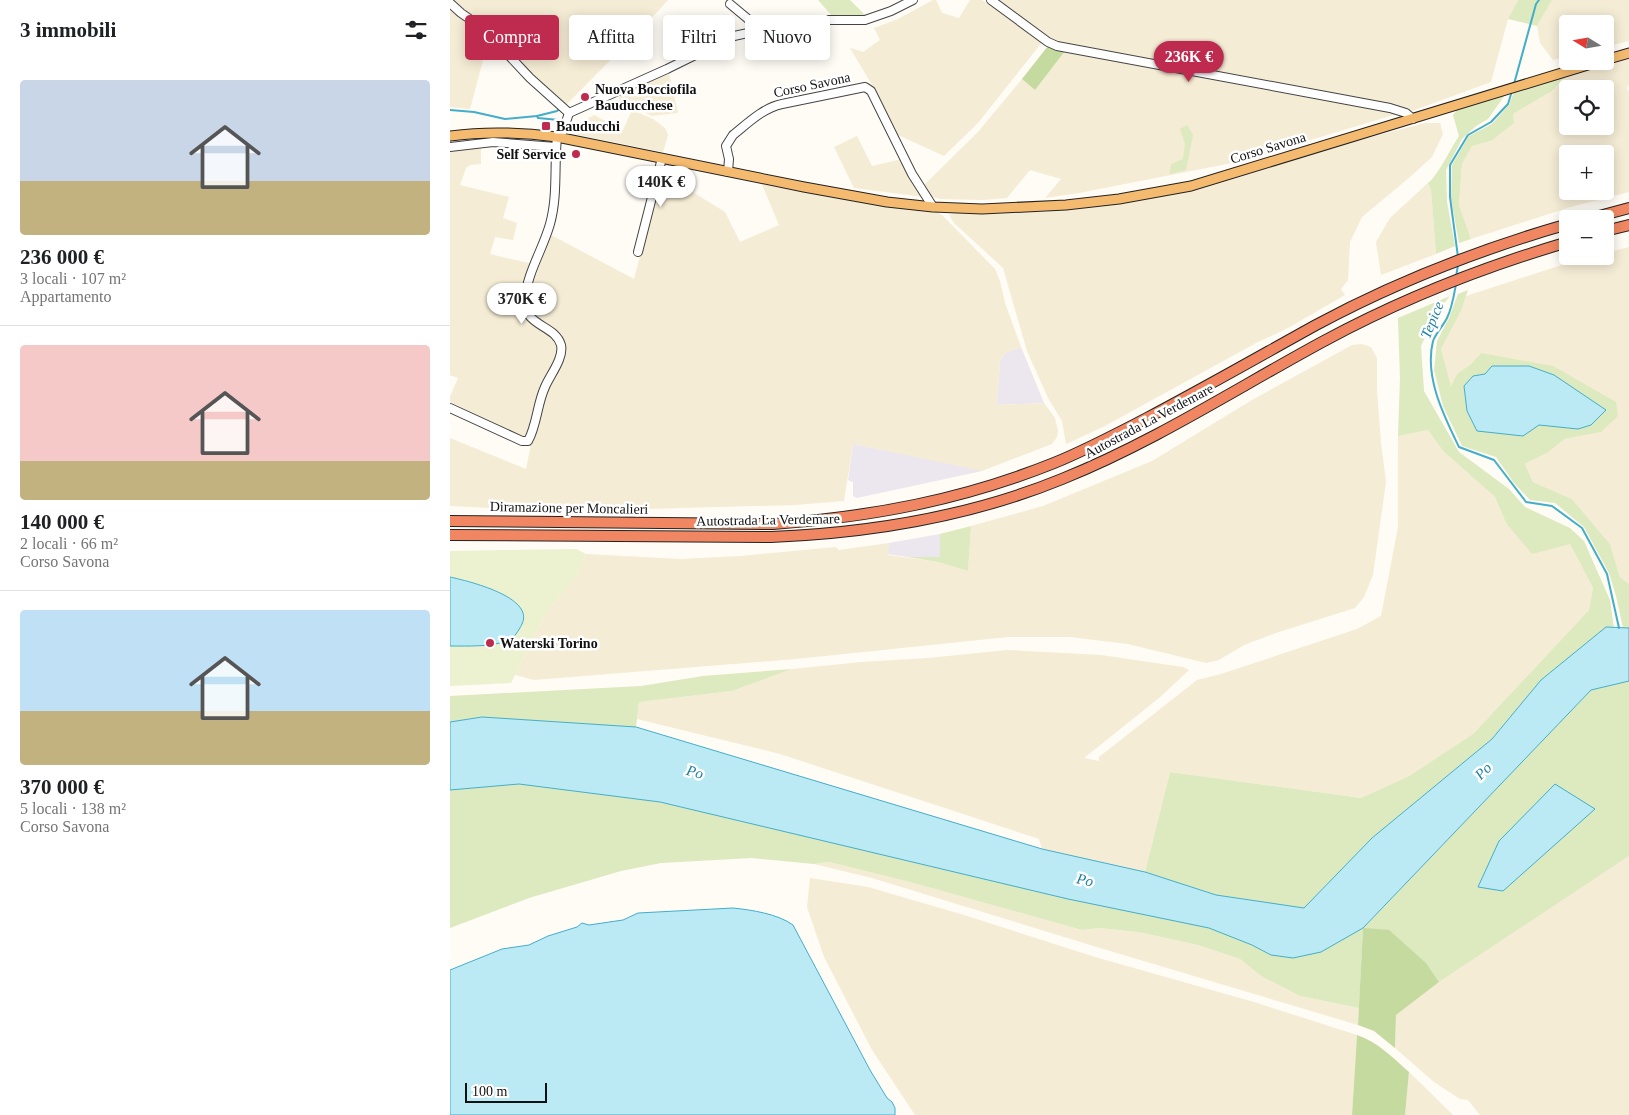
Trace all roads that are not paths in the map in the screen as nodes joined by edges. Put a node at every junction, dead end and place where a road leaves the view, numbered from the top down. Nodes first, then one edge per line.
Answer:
1 (913, 0) edge
2 (991, 0) edge
3 (450, 3) edge
4 (730, 4) dead end
5 (745, 16) edge
6 (830, 20) edge
7 (745, 34) edge
8 (1629, 53) edge
9 (1614, 57) edge
10 (1572, 70) edge
11 (564, 108) junction
12 (1413, 119) junction
13 (450, 136) edge
14 (557, 137) junction
15 (450, 147) edge
16 (556, 147) junction
17 (662, 158) junction
18 (728, 172) junction
19 (934, 207) junction
20 (1629, 208) edge
21 (1614, 212) edge
22 (1629, 225) edge
23 (1559, 227) edge
24 (1614, 229) edge
25 (1559, 245) edge
26 (638, 252) dead end
27 (450, 408) edge
28 (450, 521) edge
29 (688, 523) joint
30 (450, 535) edge
31 (687, 536) joint

1 - 6 street
2 - 12 street
3 - 11 street
4 - 5 street
7 - 11 street
8 - 9 main road
10 - 12 main road, Corso Savona
11 - 14 street
12 - 19 main road, Corso Savona
13 - 14 main road, Corso Savona
14 - 16 street
14 - 17 main road, Corso Savona
15 - 16 street
16 - 27 street
17 - 18 main road, Corso Savona
17 - 26 street
18 - 19 main road, Corso Savona
18 - 19 street, Corso Savona
20 - 21 highway
22 - 24 highway
23 - 29 highway, Autostrada La Verdemare
25 - 31 highway, Autostrada La Verdemare
28 - 29 highway, Diramazione per Moncalieri
30 - 31 highway, Diramazione per Moncalieri

